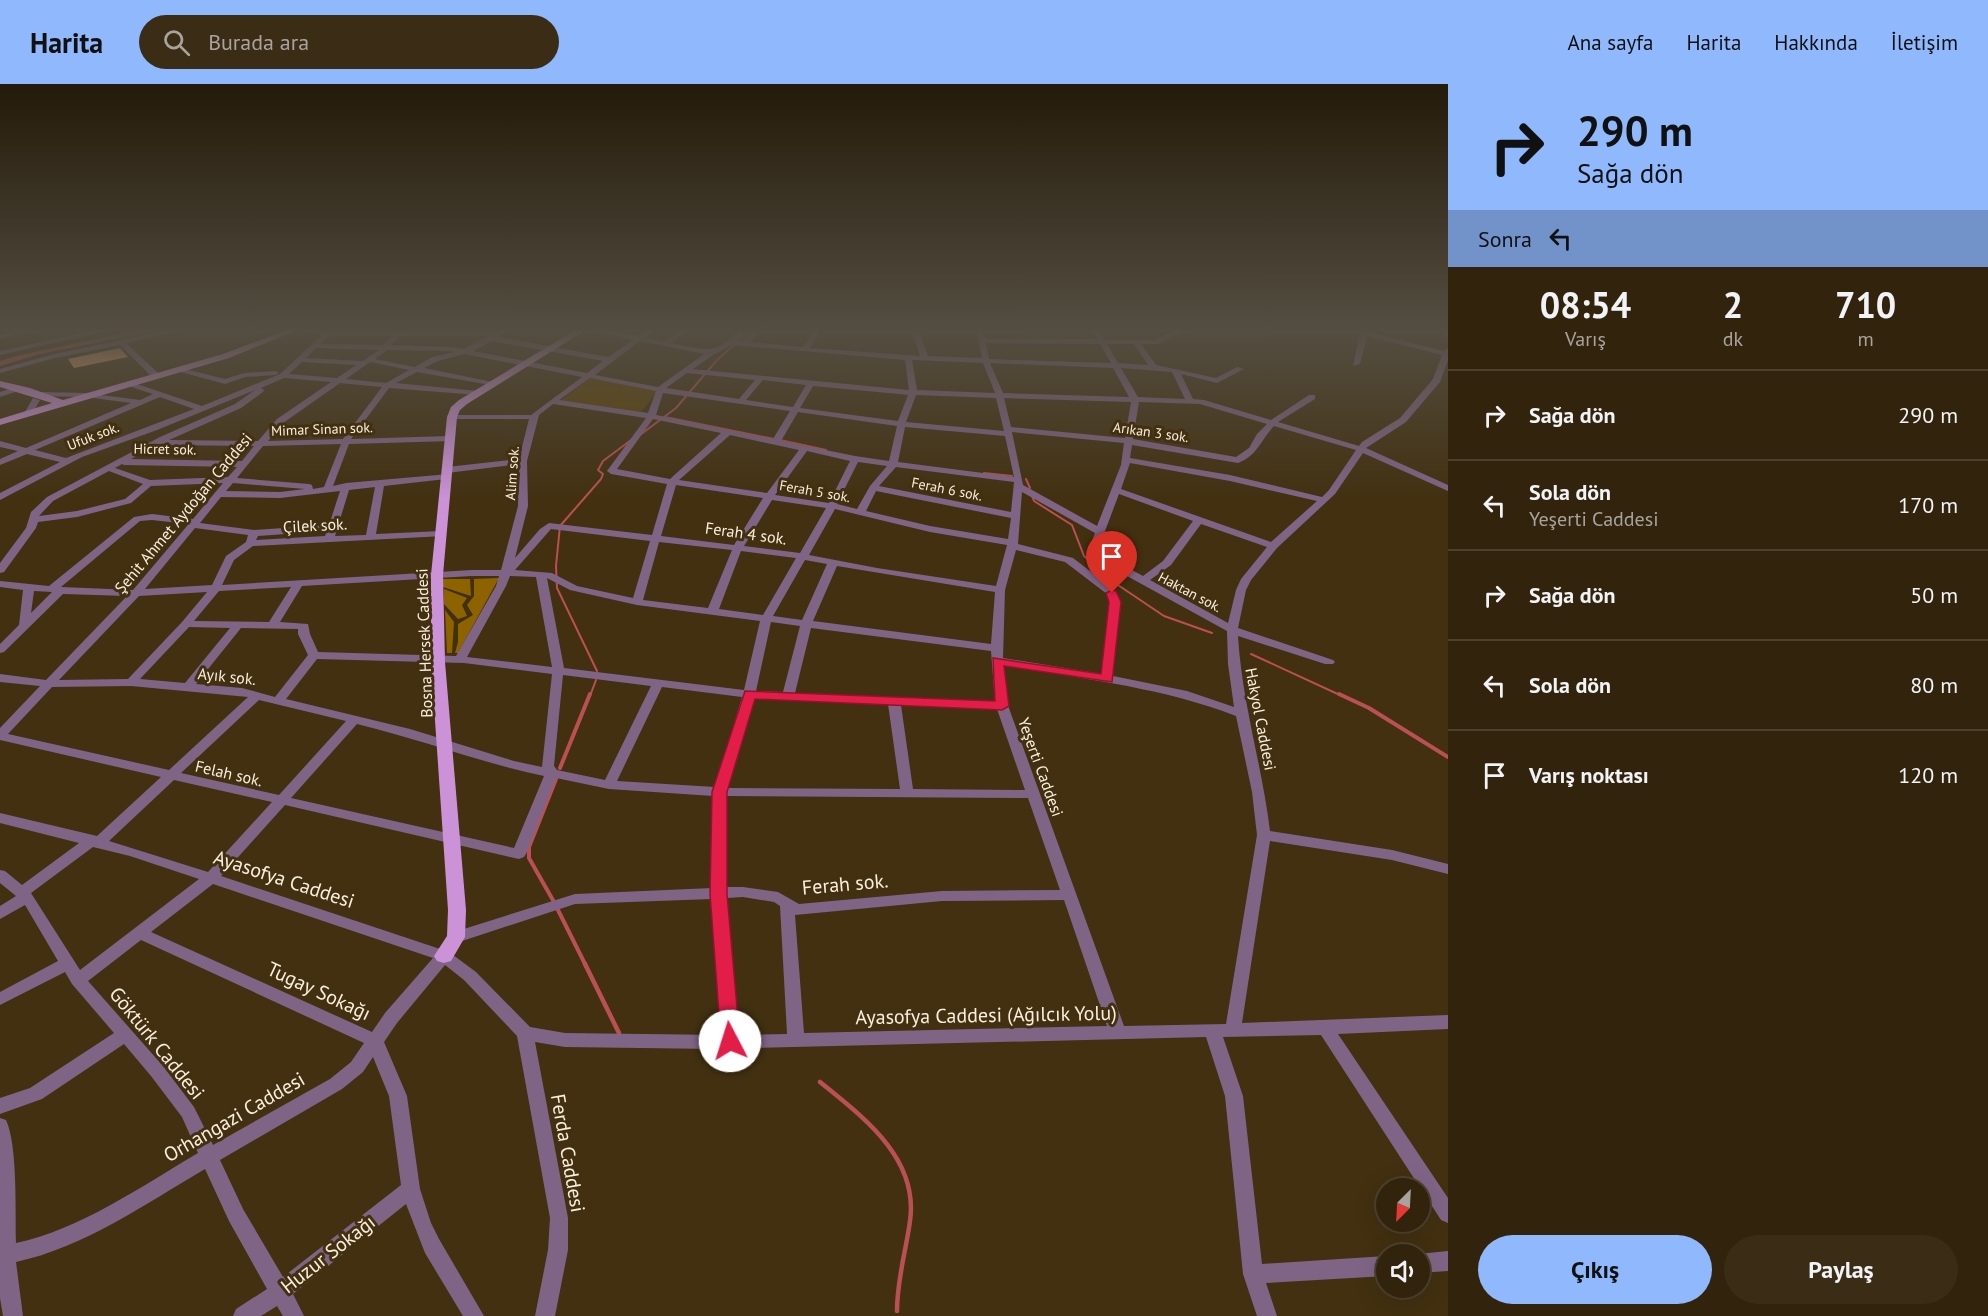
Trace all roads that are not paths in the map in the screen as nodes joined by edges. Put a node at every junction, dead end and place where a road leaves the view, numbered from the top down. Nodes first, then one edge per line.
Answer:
1 (4, 385) edge
2 (117, 385) edge
3 (137, 385) edge
4 (256, 385) edge
5 (270, 385) edge
6 (330, 385) edge
7 (387, 385) edge
8 (393, 385) edge
9 (491, 385) edge
10 (575, 385) edge
11 (648, 385) edge
12 (664, 385) edge
13 (755, 385) edge
14 (809, 385) edge
15 (829, 385) edge
16 (912, 385) edge
17 (996, 385) edge
18 (1127, 385) edge
19 (1182, 385) edge
20 (1432, 385) edge
21 (661, 388) junction
22 (15, 389) junction
23 (913, 392) junction
24 (478, 393) junction
25 (999, 393) junction
26 (160, 394) junction
27 (0, 395) edge
28 (86, 395) junction
29 (1312, 396) dead end
30 (37, 397) junction
31 (1135, 400) junction
32 (60, 402) junction
33 (140, 402) junction
34 (553, 402) junction
35 (741, 402) junction
36 (1190, 402) junction
37 (48, 406) junction
38 (200, 408) junction
39 (794, 409) junction
40 (29, 412) junction
41 (651, 416) junction
42 (452, 417) junction
43 (534, 417) junction
44 (0, 422) edge
45 (1274, 422) junction
46 (901, 424) junction
47 (728, 432) junction
48 (1008, 432) junction
49 (450, 439) junction
50 (346, 441) junction
51 (1127, 441) junction
52 (158, 442) junction
53 (776, 442) junction
54 (0, 444) edge
55 (260, 444) junction
56 (805, 448) junction
57 (1361, 449) junction
58 (24, 450) junction
59 (855, 459) junction
60 (1126, 460) junction
61 (66, 461) junction
62 (523, 461) junction
63 (0, 462) edge
64 (124, 462) junction
65 (243, 464) junction
66 (893, 465) junction
67 (110, 469) junction
68 (447, 473) junction
69 (229, 480) junction
70 (672, 482) junction
71 (149, 483) junction
72 (380, 483) junction
73 (1019, 483) junction
74 (346, 486) junction
75 (328, 488) junction
76 (873, 488) junction
77 (1448, 488) edge
78 (316, 489) junction
79 (1116, 490) junction
80 (217, 494) junction
81 (0, 497) edge
82 (769, 497) junction
83 (1324, 500) junction
84 (832, 506) junction
85 (860, 513) junction
86 (1016, 516) junction
87 (33, 520) junction
88 (1199, 520) junction
89 (192, 523) junction
90 (333, 528) junction
91 (1100, 532) junction
92 (254, 533) junction
93 (441, 534) junction
94 (656, 537) junction
95 (369, 538) junction
96 (329, 540) junction
97 (250, 543) junction
98 (1012, 544) junction
99 (1273, 546) junction
100 (738, 547) junction
101 (802, 557) junction
102 (833, 563) junction
103 (0, 570) edge
104 (506, 572) junction
105 (437, 575) junction
106 (541, 575) junction
107 (1143, 581) junction
108 (0, 584) edge
109 (298, 584) junction
110 (29, 587) junction
111 (215, 589) junction
112 (57, 590) junction
113 (1000, 590) junction
114 (136, 593) junction
115 (637, 603) junction
116 (712, 612) junction
117 (766, 619) junction
118 (186, 624) junction
119 (239, 624) junction
120 (806, 624) junction
121 (273, 625) junction
122 (24, 627) junction
123 (1232, 630) junction
124 (996, 648) junction
125 (0, 650) edge
126 (314, 655) junction
127 (438, 659) junction
128 (460, 660) junction
129 (997, 661) junction
130 (1329, 662) dead end
131 (558, 670) junction
132 (0, 678) edge
133 (1107, 679) junction
134 (131, 682) junction
135 (658, 683) junction
136 (50, 684) junction
137 (187, 688) junction
138 (749, 694) junction
139 (257, 695) junction
140 (788, 696) junction
141 (279, 700) junction
142 (894, 701) junction
143 (1002, 706) junction
144 (1242, 714) junction
145 (354, 720) junction
146 (0, 736) edge
147 (444, 745) junction
148 (552, 773) junction
149 (167, 776) junction
150 (609, 785) junction
151 (720, 792) junction
152 (907, 792) junction
153 (1034, 794) junction
154 (280, 801) junction
155 (0, 818) edge
156 (1264, 835) junction
157 (450, 840) junction
158 (96, 841) junction
159 (1448, 869) edge
160 (0, 875) edge
161 (212, 877) junction
162 (25, 894) junction
163 (718, 894) junction
164 (1070, 895) junction
165 (787, 903) junction
166 (0, 913) edge
167 (140, 933) junction
168 (456, 937) junction
169 (444, 956) junction
170 (67, 964) junction
171 (78, 980) junction
172 (0, 999) edge
173 (1448, 1023) edge
174 (1325, 1028) junction
175 (1212, 1030) junction
176 (1233, 1030) junction
177 (525, 1033) junction
178 (1119, 1033) junction
179 (125, 1035) junction
180 (796, 1040) junction
181 (375, 1041) junction
182 (730, 1041) junction
183 (0, 1106) edge
184 (0, 1126) edge
185 (209, 1157) junction
186 (411, 1189) junction
187 (1448, 1214) edge
188 (2, 1256) edge
189 (1448, 1262) edge
190 (1430, 1263) edge
191 (1376, 1267) edge
192 (1253, 1274) junction
193 (280, 1292) junction
194 (13, 1316) edge
195 (243, 1316) edge
196 (294, 1316) edge
197 (474, 1316) edge
198 (545, 1316) edge
199 (1267, 1316) edge

1 - 22 main road
2 - 28 main road
3 - 26 street
4 - 38 street, Ufuk sok.
5 - 52 street
6 - 55 street, Şehit Ahmet Aydoğan Caddesi
7 - 50 street
8 - 24 street
9 - 24 main road
10 - 34 street
11 - 21 street, Arıkan 3 sok.
12 - 21 street
13 - 35 street
14 - 39 street
15 - 23 street
16 - 23 street
17 - 25 street, Yeşerti Caddesi
18 - 31 street
19 - 36 street
20 - 57 street, Hakyol Caddesi
21 - 35 street, Arıkan 3 sok.
21 - 41 street
22 - 27 street
22 - 30 main road
23 - 25 street
23 - 46 street
24 - 42 main road
25 - 31 street
25 - 48 street, Yeşerti Caddesi
26 - 33 street
26 - 38 street
28 - 30 street
28 - 32 main road
28 - 33 street
29 - 45 street
30 - 32 main road
30 - 37 main road
30 - 40 street
31 - 36 street
31 - 51 street, Haktan sok.
32 - 37 main road
33 - 58 street
34 - 41 street
34 - 43 street
35 - 39 street, Arıkan 3 sok.
36 - 45 street
37 - 40 main road
38 - 61 street, Ufuk sok.
39 - 46 street, Arıkan 3 sok.
39 - 53 street
40 - 44 main road
41 - 47 street
41 - 70 street, Ferah 5 sok.
42 - 43 street
42 - 49 main road, Bosna Hersek Caddesi
43 - 62 street, Alim sok.
45 - 51 street, Arıkan 3 sok.
45 - 57 street
46 - 48 street, Arıkan 3 sok.
46 - 66 street
47 - 53 street
47 - 70 street
48 - 51 street, Arıkan 3 sok.
48 - 73 street, Yeşerti Caddesi
49 - 50 street, Mimar Sinan sok.
49 - 68 main road, Bosna Hersek Caddesi
50 - 55 street, Mimar Sinan sok.
50 - 75 street
51 - 60 street, Haktan sok.
52 - 55 street, Mimar Sinan sok.
52 - 64 street
53 - 56 street
54 - 58 street
55 - 65 street, Şehit Ahmet Aydoğan Caddesi
56 - 59 street
56 - 82 street
57 - 77 street
57 - 83 street, Hakyol Caddesi
58 - 61 street
58 - 63 street
59 - 66 street
59 - 84 street
60 - 79 street, Haktan sok.
60 - 83 street
61 - 81 street, Ufuk sok.
62 - 68 street
62 - 104 street, Alim sok.
64 - 65 street, Hicret sok.
64 - 67 street
65 - 69 street, Şehit Ahmet Aydoğan Caddesi
66 - 73 street
66 - 76 street
67 - 71 street
67 - 87 street
68 - 72 street
68 - 93 main road, Bosna Hersek Caddesi
69 - 71 street
69 - 78 street
69 - 80 street, Şehit Ahmet Aydoğan Caddesi
70 - 82 street, Ferah 5 sok.
70 - 94 street
71 - 87 street
72 - 74 street
72 - 95 street
73 - 86 street, Yeşerti Caddesi
73 - 91 street
74 - 75 street
74 - 90 street
75 - 78 street
76 - 85 street
76 - 86 street, Ferah 6 sok.
78 - 80 street
79 - 88 street
79 - 91 street, Haktan sok.
80 - 89 street, Şehit Ahmet Aydoğan Caddesi
82 - 84 street, Ferah 5 sok.
82 - 100 street
83 - 99 street, Hakyol Caddesi
84 - 85 street, Ferah 5 sok.
84 - 101 street
85 - 98 street, Ferah 5 sok.
86 - 98 street, Yeşerti Caddesi
87 - 103 street
88 - 99 street
88 - 107 street
89 - 92 street
89 - 112 street
89 - 114 street, Şehit Ahmet Aydoğan Caddesi
90 - 92 street
90 - 96 street
91 - 107 street, Haktan sok.
92 - 97 street
93 - 95 street, Çilek sok.
93 - 105 main road, Bosna Hersek Caddesi
94 - 100 street, Ferah 4 sok.
94 - 104 street, Ferah 4 sok.
94 - 115 street
95 - 96 street, Çilek sok.
96 - 97 street, Çilek sok.
97 - 111 street
98 - 113 street, Yeşerti Caddesi
98 - 133 street, Ferah 5 sok.
99 - 123 street, Hakyol Caddesi
100 - 101 street, Ferah 4 sok.
100 - 116 street
101 - 102 street, Ferah 4 sok.
101 - 117 street
102 - 113 street, Ferah 4 sok.
102 - 120 street
104 - 105 street
104 - 106 street
104 - 128 street
105 - 109 street
105 - 127 main road, Bosna Hersek Caddesi
106 - 115 street
106 - 131 street
107 - 123 street, Haktan sok.
108 - 110 street
109 - 111 street
109 - 121 street
110 - 112 street
110 - 122 street
111 - 114 street
111 - 118 street
112 - 114 street
112 - 122 street
113 - 124 street, Yeşerti Caddesi
114 - 136 street, Şehit Ahmet Aydoğan Caddesi
115 - 116 street
116 - 117 street
117 - 120 street
117 - 138 street
118 - 119 street
118 - 134 street
119 - 121 street
119 - 137 street
120 - 124 street
120 - 140 street
121 - 126 street
122 - 125 street
123 - 130 street, Haktan sok.
123 - 144 street, Hakyol Caddesi
124 - 129 street, Yeşerti Caddesi
126 - 127 street
126 - 141 street
127 - 128 street
127 - 147 main road, Bosna Hersek Caddesi
128 - 131 street
129 - 133 street
129 - 143 street, Yeşerti Caddesi
131 - 135 street
131 - 148 street
132 - 136 street, Ayık sok.
133 - 144 street
134 - 136 street, Ayık sok.
134 - 137 street, Ayık sok.
135 - 138 street
135 - 150 street
136 - 146 street, Şehit Ahmet Aydoğan Caddesi
137 - 139 street, Ayık sok.
138 - 140 street
138 - 151 street
139 - 141 street, Ayık sok.
139 - 149 street
140 - 142 street
141 - 145 street, Ayık sok.
142 - 143 street
142 - 152 street
143 - 153 street, Yeşerti Caddesi
144 - 156 street, Hakyol Caddesi
145 - 147 street, Ayık sok.
145 - 154 street
146 - 149 street, Felah sok.
147 - 148 street, Ayık sok.
147 - 157 main road, Bosna Hersek Caddesi
148 - 150 street, Ayık sok.
148 - 157 street, Felah sok.
149 - 154 street, Felah sok.
149 - 158 street
150 - 151 street, Ayık sok.
151 - 152 street, Ayık sok.
151 - 163 street
152 - 153 street, Ayık sok.
153 - 164 street, Yeşerti Caddesi
154 - 157 street, Felah sok.
154 - 161 street
155 - 158 street, Ayasofya Caddesi
156 - 159 street
156 - 176 street, Hakyol Caddesi
157 - 168 main road, Bosna Hersek Caddesi
158 - 161 street, Ayasofya Caddesi
158 - 162 street
160 - 162 street, Göktürk Caddesi
161 - 167 street
161 - 169 street, Ayasofya Caddesi
162 - 166 street
162 - 170 street, Göktürk Caddesi
163 - 165 street, Ferah sok.
163 - 168 street, Ferah sok.
163 - 182 street
164 - 165 street, Ferah sok.
164 - 178 street, Yeşerti Caddesi
165 - 180 street
167 - 171 street
167 - 181 street, Tugay Sokağı
168 - 169 main road
169 - 177 street, Ayasofya Caddesi
169 - 181 street, Orhangazi Caddesi
170 - 171 street, Göktürk Caddesi
170 - 172 street
171 - 179 street, Göktürk Caddesi
173 - 174 street, Ayasofya Caddesi (Ağılcık Yolu)
174 - 176 street, Ayasofya Caddesi (Ağılcık Yolu)
174 - 187 street
175 - 176 street, Ayasofya Caddesi (Ağılcık Yolu)
175 - 178 street, Ayasofya Caddesi (Ağılcık Yolu)
175 - 192 street
177 - 182 street, Ayasofya Caddesi (Ağılcık Yolu)
177 - 198 street, Ferda Caddesi
178 - 180 street, Ayasofya Caddesi (Ağılcık Yolu)
179 - 183 street
179 - 185 street, Göktürk Caddesi
180 - 182 street, Ayasofya Caddesi (Ağılcık Yolu)
181 - 185 street, Orhangazi Caddesi
181 - 186 street, Tugay Sokağı
184 - 188 street
185 - 188 street, Orhangazi Caddesi
185 - 193 street, Göktürk Caddesi
186 - 193 street, Huzur Sokağı
186 - 197 street, Tugay Sokağı
188 - 194 street
189 - 190 street
191 - 192 street
192 - 199 street
193 - 195 street, Huzur Sokağı
193 - 196 street, Göktürk Caddesi

